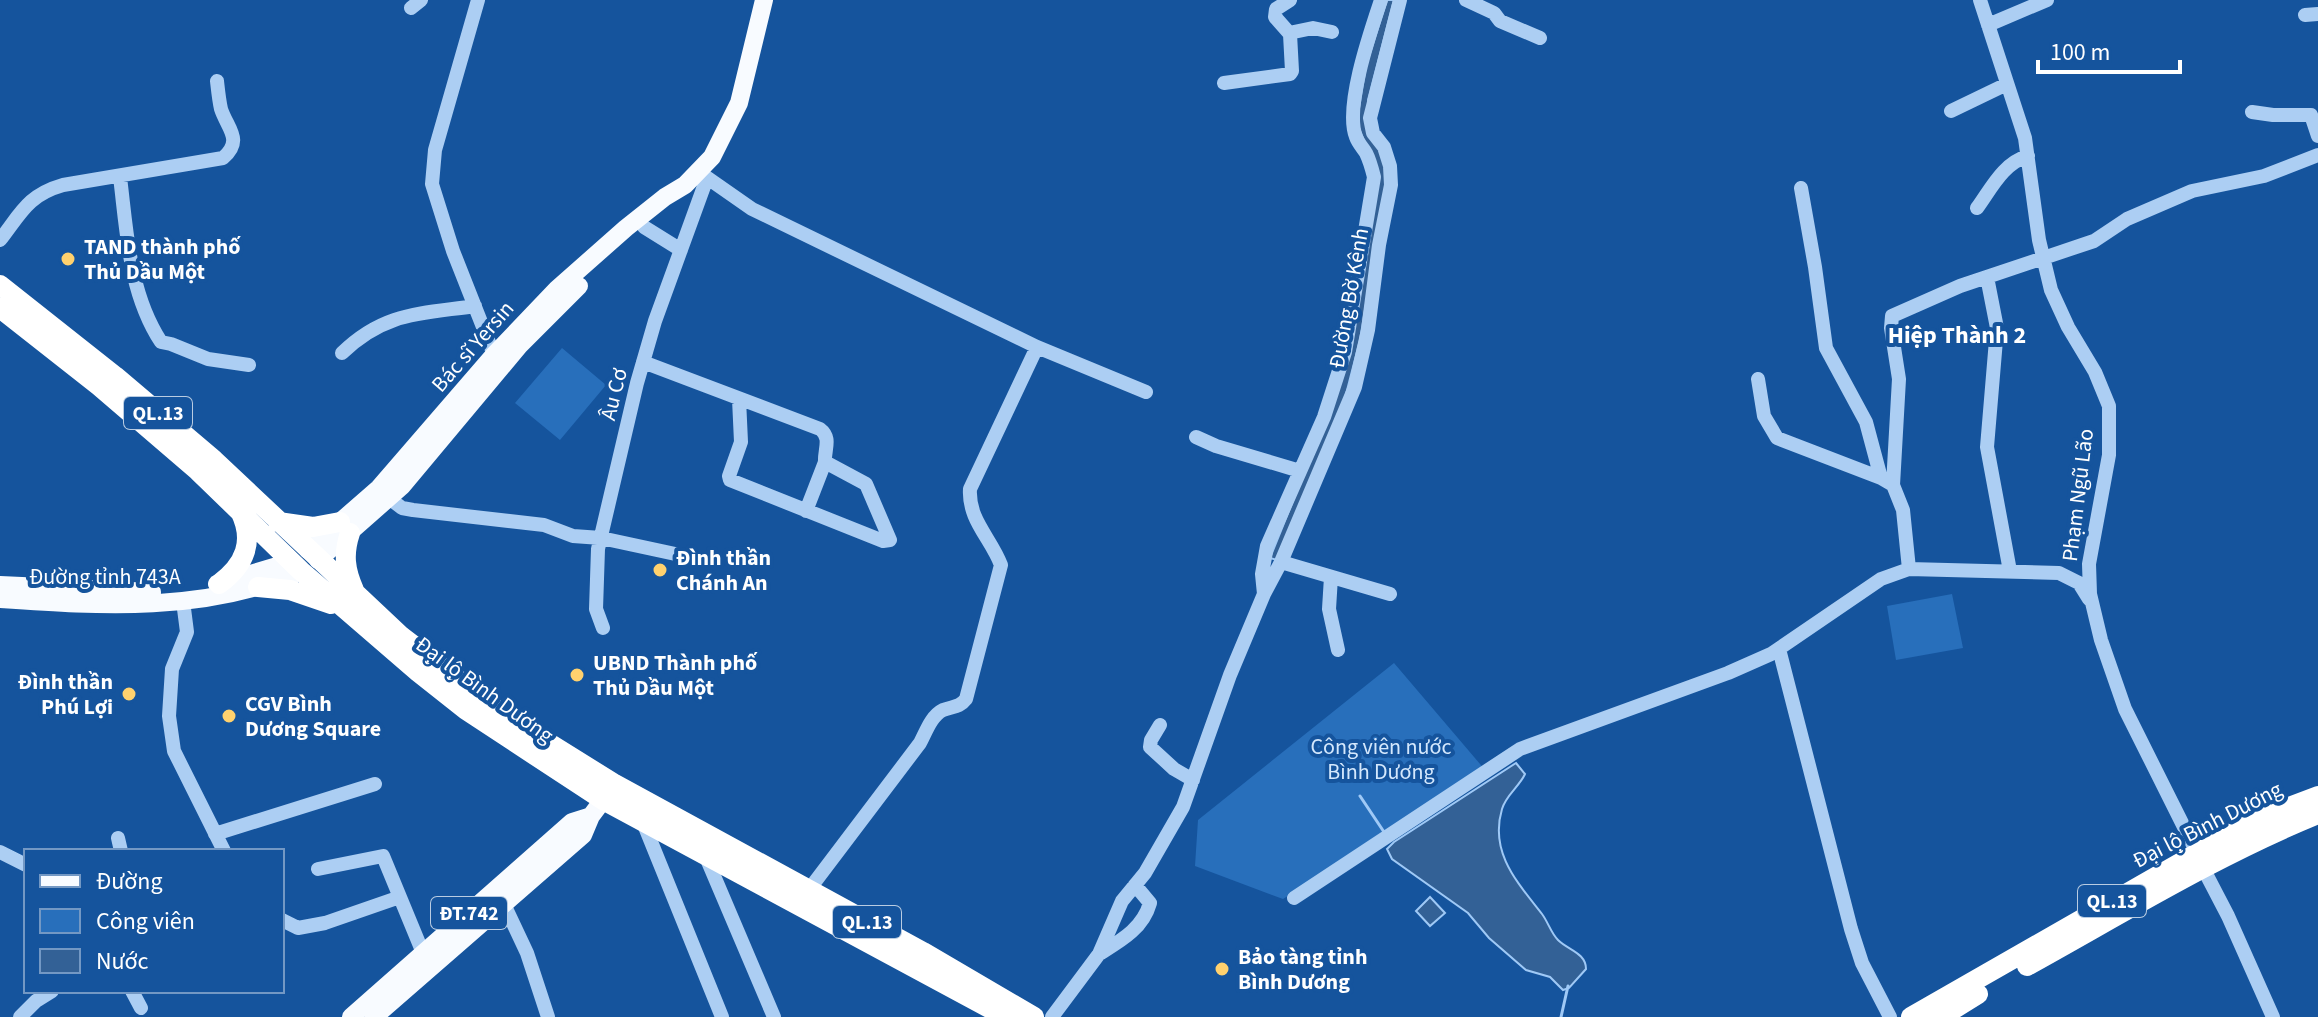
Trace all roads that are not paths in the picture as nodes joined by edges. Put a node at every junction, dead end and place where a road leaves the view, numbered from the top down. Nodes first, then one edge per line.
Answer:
1 (478, 0) edge
2 (764, 0) edge
3 (1290, 0) edge
4 (1381, 0) edge
5 (1400, 0) edge
6 (1466, 0) edge
7 (1980, 0) edge
8 (2047, 0) edge
9 (1988, 25) junction
10 (1332, 32) dead end
11 (1289, 33) junction
12 (1540, 38) dead end
13 (217, 81) dead end
14 (1224, 83) dead end
15 (2007, 84) junction
16 (1951, 111) dead end
17 (2252, 112) dead end
18 (2318, 136) edge
19 (2318, 155) edge
20 (2028, 156) junction
21 (120, 177) junction
22 (697, 178) junction
23 (1801, 188) dead end
24 (1977, 208) dead end
25 (644, 227) junction
26 (0, 240) edge
27 (681, 250) junction
28 (603, 255) junction
29 (2043, 259) junction
30 (1987, 277) junction
31 (0, 285) edge
32 (475, 306) junction
33 (0, 308) edge
34 (1037, 347) junction
35 (342, 353) dead end
36 (498, 360) junction
37 (643, 362) junction
38 (249, 365) dead end
39 (1758, 379) dead end
40 (1146, 392) dead end
41 (739, 399) junction
42 (454, 414) junction
43 (1196, 437) dead end
44 (825, 462) junction
45 (1300, 471) junction
46 (1887, 482) junction
47 (389, 498) junction
48 (240, 511) junction
49 (806, 511) junction
50 (278, 522) junction
51 (345, 528) junction
52 (601, 538) junction
53 (680, 555) dead end
54 (304, 561) junction
55 (1281, 562) junction
56 (1909, 569) junction
57 (2010, 571) junction
58 (1331, 577) junction
59 (219, 584) junction
60 (0, 585) edge
61 (258, 587) junction
62 (1264, 594) junction
63 (1390, 594) dead end
64 (94, 598) junction
65 (0, 599) edge
66 (183, 601) junction
67 (2092, 602) junction
68 (354, 606) junction
69 (603, 628) dead end
70 (1779, 649) junction
71 (1338, 650) dead end
72 (1160, 725) dead end
73 (1193, 780) junction
74 (375, 784) dead end
75 (2318, 796) edge
76 (602, 800) junction
77 (2318, 814) edge
78 (643, 822) junction
79 (215, 834) junction
80 (223, 849) edge
81 (0, 852) edge
82 (706, 857) junction
83 (2200, 860) junction
84 (24, 864) edge
85 (318, 869) dead end
86 (1135, 885) junction
87 (808, 891) junction
88 (400, 897) junction
89 (1294, 898) dead end
90 (503, 902) junction
91 (284, 921) edge
92 (423, 953) junction
93 (1099, 954) junction
94 (49, 993) edge
95 (133, 993) edge
96 (141, 1008) dead end
97 (380, 1015) edge
98 (20, 1017) edge
99 (351, 1017) edge
100 (548, 1017) edge
101 (722, 1017) edge
102 (774, 1017) edge
103 (1006, 1017) edge
104 (1034, 1017) edge
105 (1052, 1017) edge
106 (1890, 1017) edge
107 (1911, 1017) edge
108 (1941, 1017) edge
109 (2273, 1017) edge

1 - 32 street
2 - 22 main road, Bác sĩ Yersin
3 - 11 street
4 - 45 street
5 - 55 street, Đường Bờ Kênh
6 - 12 street
7 - 9 street, Phạm Ngũ Lão
8 - 9 street
9 - 15 street, Phạm Ngũ Lão
10 - 11 street
11 - 14 street
13 - 21 street
15 - 16 street
15 - 20 street, Phạm Ngũ Lão
17 - 18 street
19 - 29 street
20 - 24 street
20 - 29 street, Phạm Ngũ Lão
21 - 26 street
21 - 38 street
22 - 25 main road, Bác sĩ Yersin
22 - 27 street, Âu Cơ
22 - 28 main road, Bác sĩ Yersin
22 - 34 street
23 - 46 street
25 - 27 street
25 - 28 main road, Bác sĩ Yersin
27 - 37 street, Âu Cơ
28 - 36 main road, Bác sĩ Yersin
29 - 30 street
29 - 67 street, Phạm Ngũ Lão
30 - 46 street
30 - 57 street
31 - 50 highway, Đại lộ Bình Dương / QL.13
32 - 35 street
32 - 36 street
33 - 48 highway, Đại lộ Bình Dương / QL.13
34 - 40 street
34 - 87 street
36 - 42 main road, Bác sĩ Yersin
37 - 41 street
37 - 52 street, Âu Cơ
39 - 46 street
41 - 44 street
41 - 49 street
42 - 47 main road, Bác sĩ Yersin
42 - 51 main road, Bác sĩ Yersin
43 - 45 street
44 - 49 street
44 - 49 street
45 - 62 street
46 - 56 street
47 - 51 main road, Bác sĩ Yersin
47 - 52 street
48 - 54 highway, Đại lộ Bình Dương / QL.13
48 - 59 highway
50 - 51 highway
50 - 54 highway, Đại lộ Bình Dương / QL.13
51 - 54 main road, Bác sĩ Yersin
51 - 68 highway
52 - 53 street
52 - 69 street, Âu Cơ
54 - 59 main road, Đường tỉnh 743A
54 - 61 main road, Đường tỉnh 743A
54 - 68 highway, Đại lộ Bình Dương / QL.13
55 - 58 street
55 - 62 street, Đường Bờ Kênh
56 - 57 street
56 - 70 street
57 - 67 street
58 - 63 street
58 - 71 street
59 - 64 main road, Đường tỉnh 743A
60 - 64 main road, Đường tỉnh 743A
61 - 66 main road, Đường tỉnh 743A
61 - 68 highway
62 - 73 street, Đường Bờ Kênh
64 - 65 main road, Đường tỉnh 743A
64 - 66 main road, Đường tỉnh 743A
66 - 79 street
67 - 83 street, Phạm Ngũ Lão
68 - 76 highway, Đại lộ Bình Dương / QL.13
70 - 89 street
70 - 106 street
72 - 73 street
73 - 86 street, Đường Bờ Kênh
74 - 79 street
75 - 83 highway, Đại lộ Bình Dương / QL.13
76 - 78 highway, Đại lộ Bình Dương / QL.13
76 - 87 highway, Đại lộ Bình Dương / QL.13
76 - 90 main road, ĐT.742
76 - 92 main road, ĐT.742
77 - 83 highway, Đại lộ Bình Dương / QL.13
78 - 82 highway, Đại lộ Bình Dương / QL.13
78 - 101 street
79 - 80 street
81 - 84 street
82 - 102 street
82 - 103 highway, Đại lộ Bình Dương / QL.13
83 - 107 highway, Đại lộ Bình Dương / QL.13
83 - 108 highway, Đại lộ Bình Dương / QL.13
83 - 109 street, Phạm Ngũ Lão
85 - 88 street
86 - 93 street, Đường Bờ Kênh
86 - 93 street
87 - 104 highway, Đại lộ Bình Dương / QL.13
88 - 91 street
88 - 92 street
90 - 97 main road, ĐT.742
90 - 100 street
92 - 99 main road, ĐT.742
93 - 105 street
94 - 98 street
95 - 96 street

